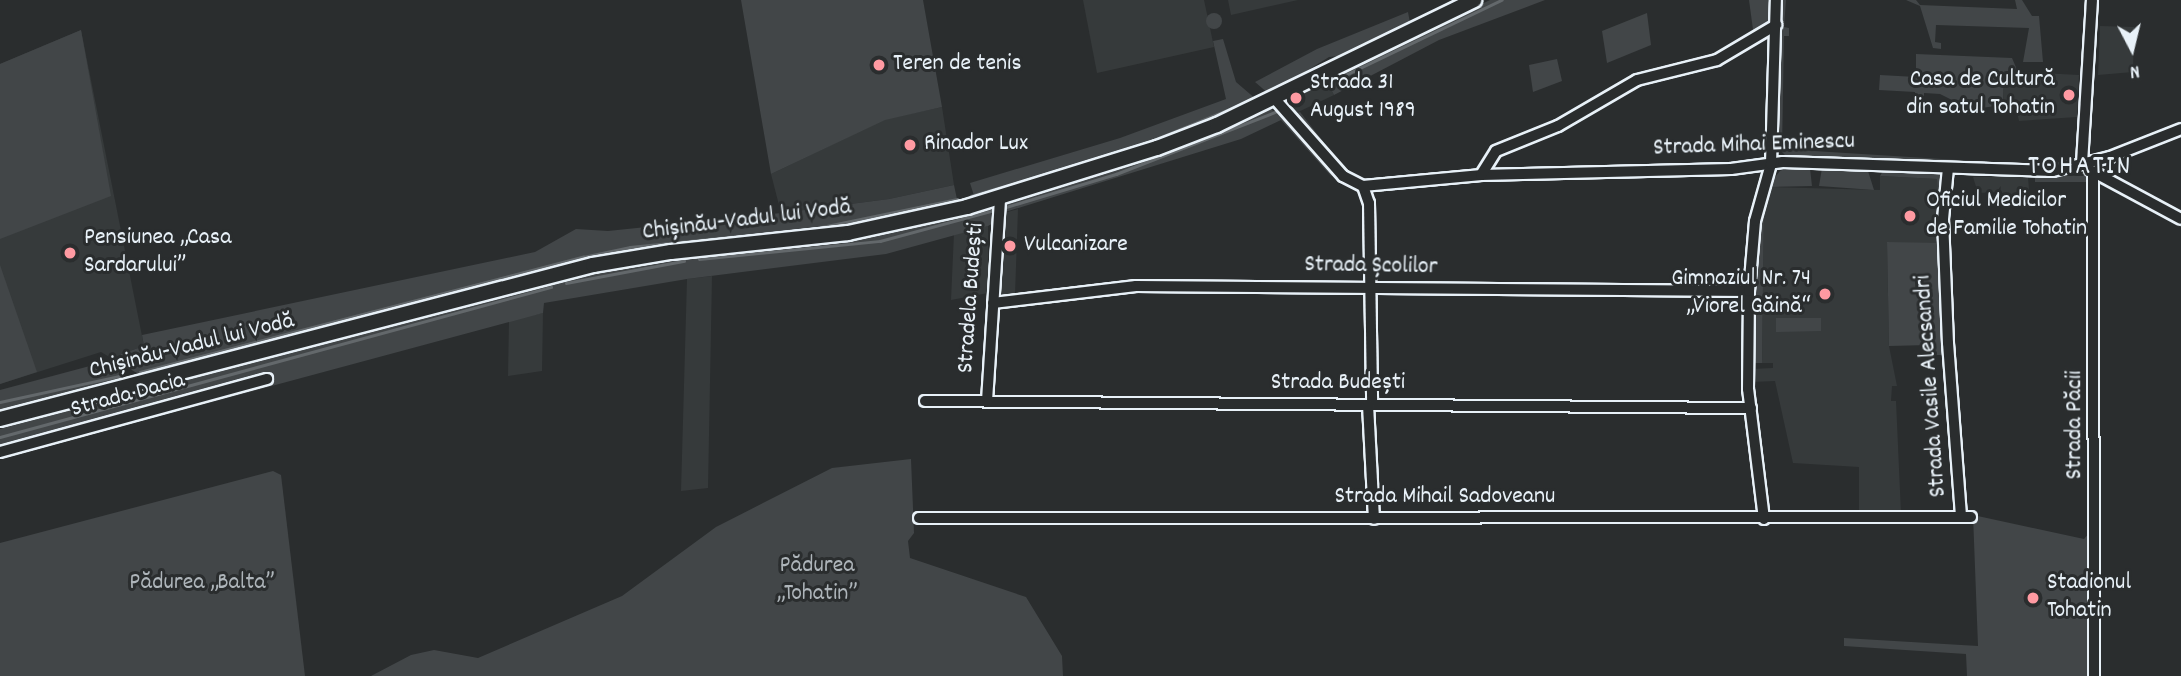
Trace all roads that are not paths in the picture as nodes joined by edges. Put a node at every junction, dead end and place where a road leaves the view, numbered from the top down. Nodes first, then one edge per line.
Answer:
1 (1474, 0) edge
2 (1776, 0) edge
3 (2092, 0) edge
4 (1776, 25) junction
5 (1274, 99) junction
6 (2181, 129) edge
7 (2082, 163) junction
8 (1771, 164) junction
9 (1948, 168) junction
10 (2093, 174) junction
11 (1481, 175) junction
12 (1363, 186) junction
13 (1000, 198) junction
14 (2181, 219) edge
15 (1372, 290) junction
16 (1749, 291) junction
17 (993, 303) junction
18 (267, 379) dead end
19 (925, 401) dead end
20 (987, 401) junction
21 (1370, 405) junction
22 (1751, 408) junction
23 (0, 419) edge
24 (0, 452) edge
25 (1966, 517) joint
26 (919, 518) dead end
27 (1374, 519) junction
28 (1764, 519) junction
29 (2094, 676) edge

1 - 5 main road, Chișinău-Vadul lui Vodă
2 - 4 street
3 - 7 street
4 - 8 street
4 - 11 street
5 - 12 street
5 - 13 main road, Chișinău-Vadul lui Vodă
6 - 7 street, Strada Mihai Eminescu
7 - 9 street, Strada Mihai Eminescu
7 - 10 street
8 - 9 street, Strada Mihai Eminescu
8 - 11 street, Strada Mihai Eminescu
8 - 16 street
9 - 25 street, Strada Vasile Alecsandri
10 - 14 street
10 - 29 street, Strada Păcii
11 - 12 street, Strada Mihai Eminescu
12 - 15 street
13 - 17 street, Stradela Budești
13 - 23 main road, Chișinău-Vadul lui Vodă
15 - 16 street, Strada Școlilor
15 - 17 street, Strada Școlilor
15 - 21 street
16 - 22 street
17 - 20 street, Stradela Budești
18 - 24 street, Strada Dacia
19 - 20 street, Strada Budești
20 - 21 street, Strada Budești
21 - 22 street, Strada Budești
21 - 27 street
22 - 28 street
25 - 28 street, Strada Mihail Sadoveanu
26 - 27 street, Strada Mihail Sadoveanu
27 - 28 street, Strada Mihail Sadoveanu

